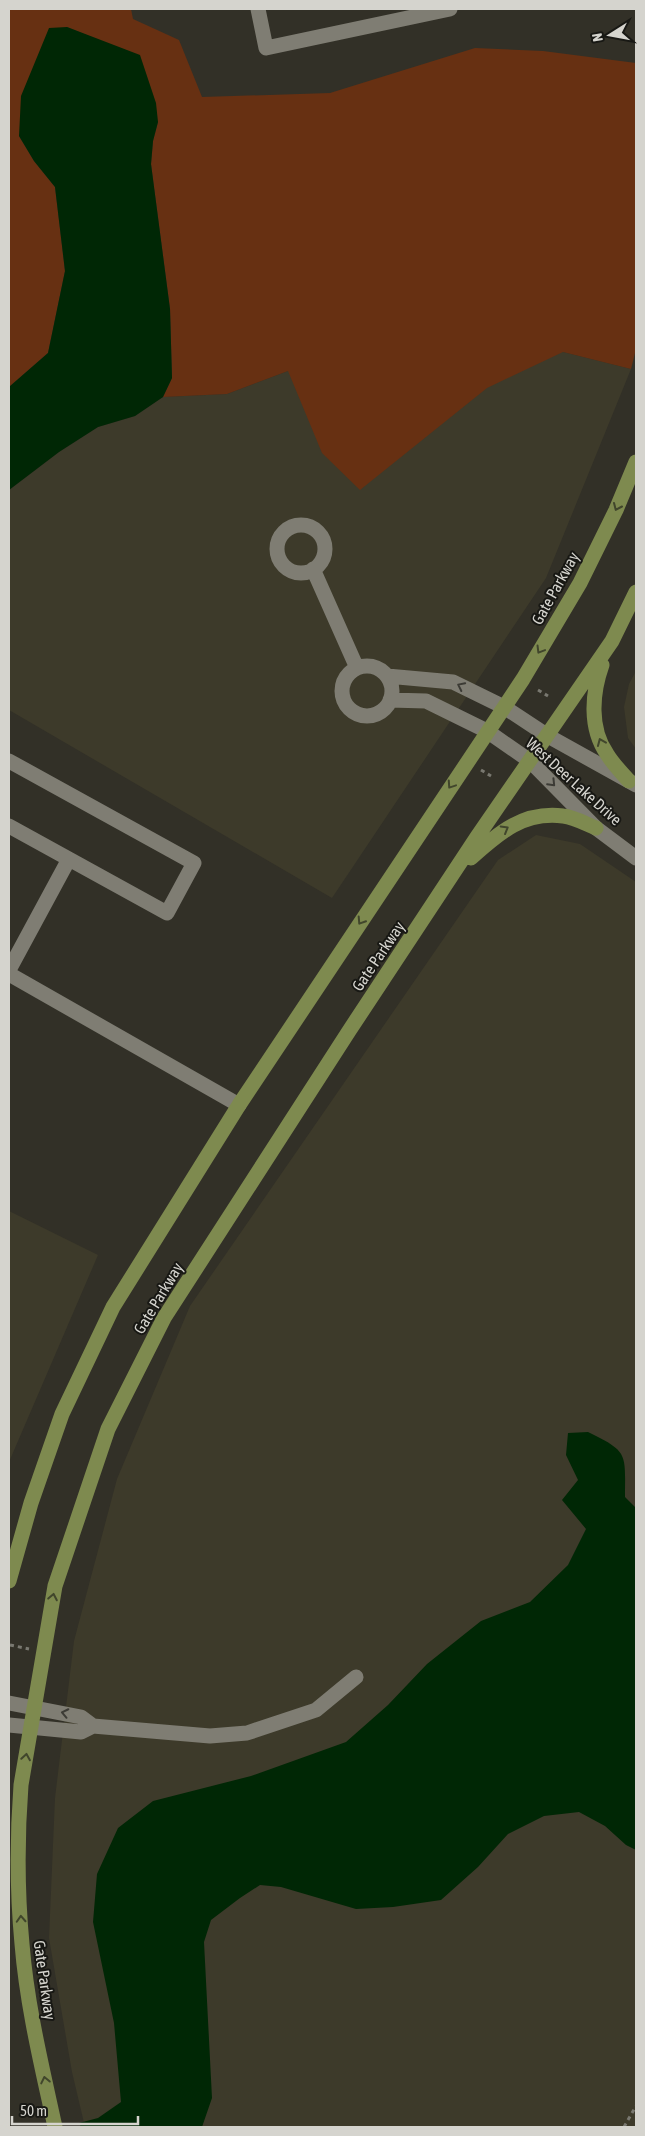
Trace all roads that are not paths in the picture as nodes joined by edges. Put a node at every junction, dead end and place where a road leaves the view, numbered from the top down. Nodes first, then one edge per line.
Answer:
1 (258, 9) edge
2 (450, 9) edge
3 (414, 13) edge
4 (636, 462) edge
5 (313, 569) dead end
6 (636, 592) edge
7 (612, 641) junction
8 (357, 668) junction
9 (387, 676) junction
10 (390, 700) junction
11 (504, 708) junction
12 (487, 731) junction
13 (548, 736) junction
14 (530, 760) junction
15 (9, 761) edge
16 (633, 783) edge
17 (9, 826) edge
18 (596, 828) junction
19 (636, 858) edge
20 (68, 859) junction
21 (455, 872) junction
22 (9, 970) edge
23 (9, 974) edge
24 (239, 1105) junction
25 (9, 1581) edge
26 (356, 1677) dead end
27 (9, 1703) edge
28 (34, 1707) junction
29 (9, 1725) edge
30 (31, 1726) junction
31 (92, 1726) junction
32 (55, 2127) edge

1 - 3 street
2 - 3 street
4 -> 11 main road, Gate Parkway
5 - 8 street
6 - 7 main road, Gate Parkway
7 - 13 main road, Gate Parkway
16 -> 7 main road
8 - 9 street
8 - 10 street
9 - 10 street
11 -> 9 street, West Deer Lake Drive
10 - 12 street, West Deer Lake Drive
11 - 12 main road, Gate Parkway
11 - 13 street, West Deer Lake Drive
12 - 14 street, West Deer Lake Drive
12 -> 24 main road, Gate Parkway
13 - 14 main road, Gate Parkway
13 - 16 street, West Deer Lake Drive
14 -> 18 street, West Deer Lake Drive
14 - 21 main road, Gate Parkway
15 - 20 street
17 - 20 street
18 - 19 street, West Deer Lake Drive
21 -> 18 main road
20 - 22 street
28 -> 21 main road, Gate Parkway
23 - 24 street
24 - 25 main road, Gate Parkway
26 - 31 street
27 - 28 street
28 - 30 main road, Gate Parkway
31 -> 28 street
29 - 30 street
30 - 31 street
32 -> 30 main road, Gate Parkway

